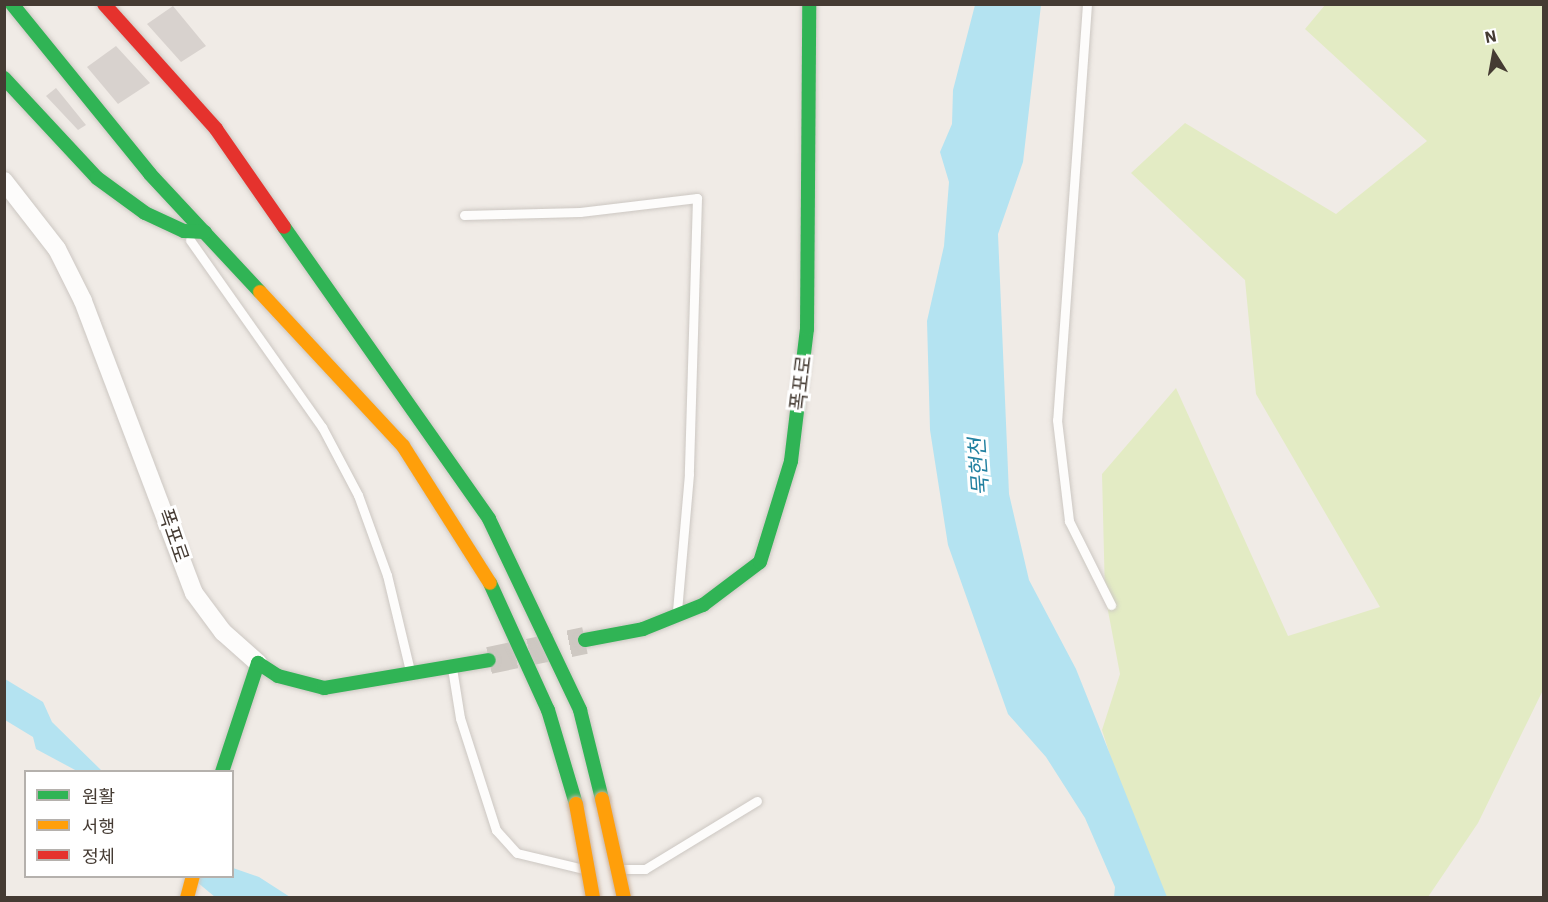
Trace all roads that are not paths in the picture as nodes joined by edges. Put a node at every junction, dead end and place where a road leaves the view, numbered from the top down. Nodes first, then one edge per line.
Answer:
1 (12, 4) edge
2 (104, 4) edge
3 (809, 4) edge
4 (1087, 4) edge
5 (4, 78) edge
6 (150, 174) junction
7 (4, 181) edge
8 (464, 214) dead end
9 (184, 231) junction
10 (205, 232) junction
11 (1111, 605) dead end
12 (677, 616) junction
13 (585, 640) tunnel mouth
14 (489, 660) tunnel mouth
15 (258, 663) junction
16 (452, 665) junction
17 (410, 671) junction
18 (222, 770) edge
19 (757, 801) dead end
20 (192, 878) edge
21 (187, 897) edge
22 (593, 897) edge
23 (624, 897) edge

1 - 6 main road
2 - 23 main road, bridge
3 - 12 main road, 폭포로
4 - 11 lane
5 - 9 main road
6 - 9 lane
6 - 10 main road
7 - 15 street, 폭포로
8 - 12 lane
9 - 10 main road
9 - 17 lane
10 - 22 main road, bridge
12 - 13 main road, 폭포로
14 - 16 main road, 폭포로
15 - 17 main road, 폭포로
15 - 18 main road
16 - 17 main road, 폭포로
16 - 19 lane
20 - 21 main road

